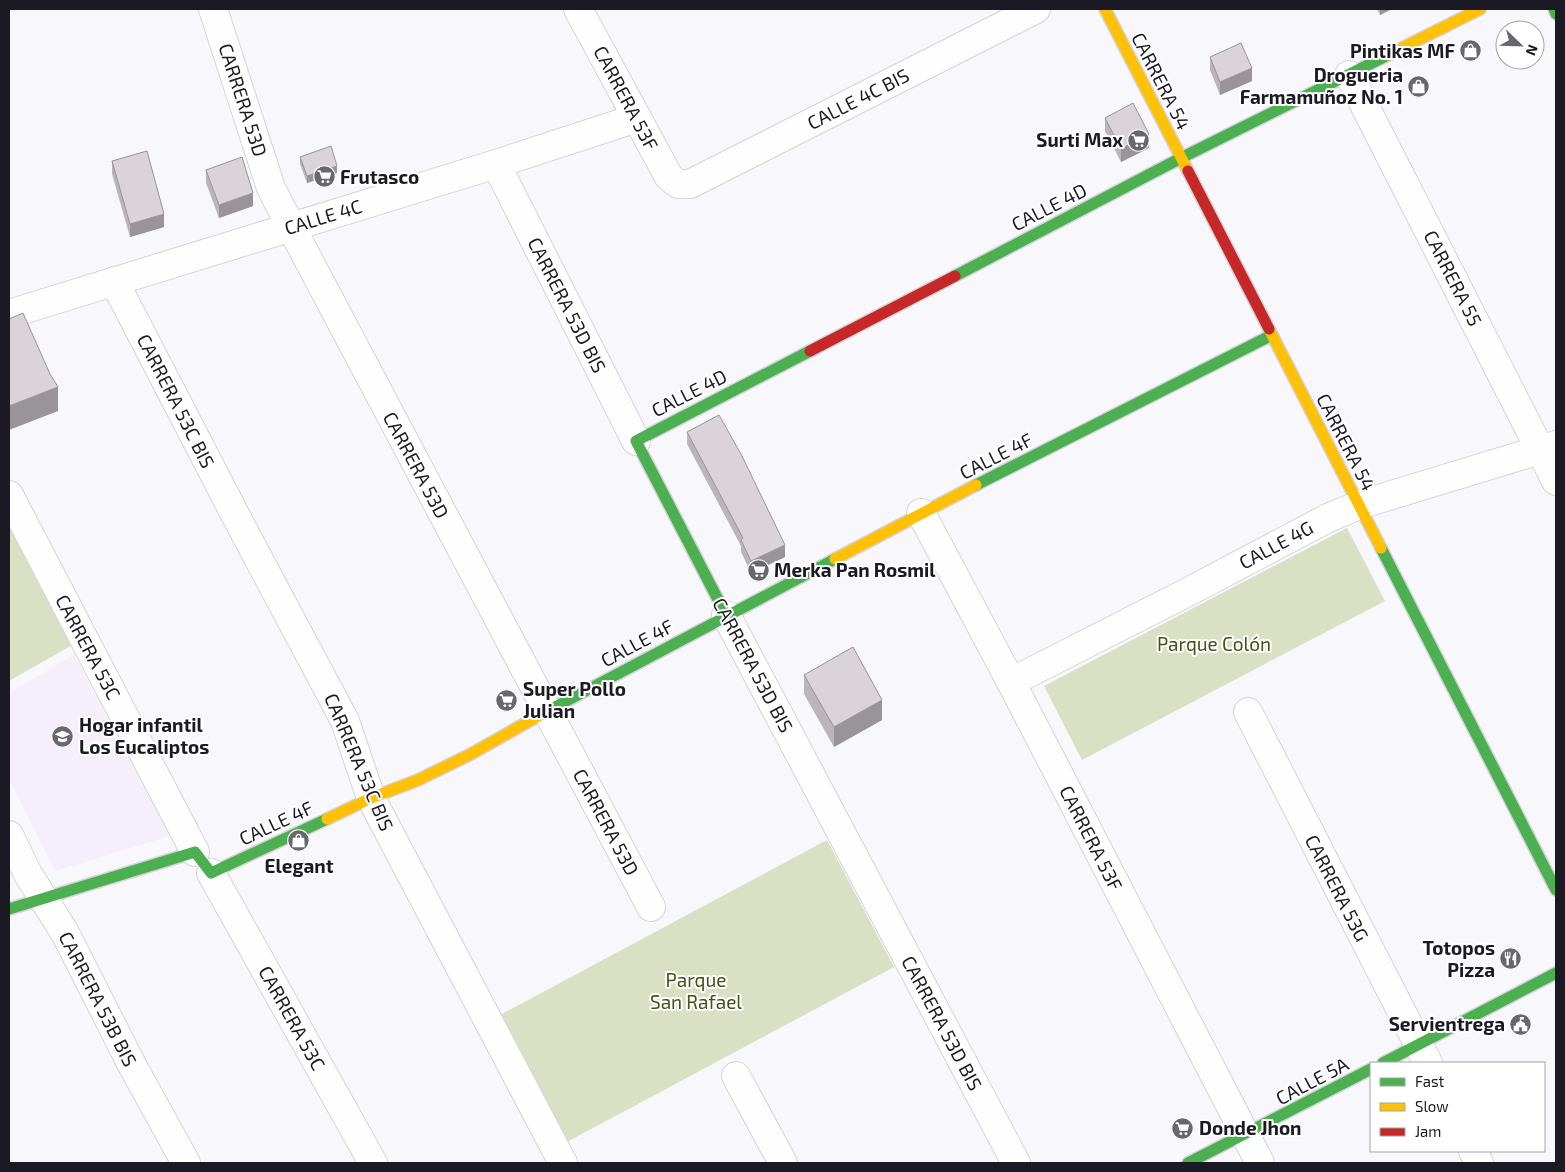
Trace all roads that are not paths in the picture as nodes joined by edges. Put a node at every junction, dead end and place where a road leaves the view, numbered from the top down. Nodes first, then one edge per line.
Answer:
1 (213, 9) edge
2 (578, 9) edge
3 (1036, 9) edge
4 (1105, 9) edge
5 (1480, 9) edge
6 (1554, 9) edge
7 (1556, 14) edge
8 (1349, 76) junction
9 (637, 118) junction
10 (1181, 158) junction
11 (496, 164) junction
12 (678, 184) joint
13 (291, 227) junction
14 (114, 281) junction
15 (9, 314) edge
16 (1272, 335) junction
17 (636, 441) junction
18 (1549, 448) edge
19 (1556, 481) edge
20 (9, 495) edge
21 (1359, 505) junction
22 (921, 513) junction
23 (726, 615) junction
24 (1011, 682) junction
25 (546, 711) junction
26 (1248, 712) dead end
27 (371, 798) junction
28 (9, 835) edge
29 (203, 863) junction
30 (1556, 890) edge
31 (43, 898) junction
32 (651, 907) dead end
33 (9, 909) edge
34 (1556, 973) edge
35 (1423, 1054) edge
36 (1387, 1062) edge
37 (1370, 1070) edge
38 (736, 1076) dead end
39 (1246, 1135) junction
40 (186, 1163) edge
41 (373, 1163) edge
42 (563, 1163) edge
43 (783, 1163) edge
44 (1016, 1163) edge
45 (1188, 1163) edge
46 (1260, 1163) edge

1 - 13 street, CARRERA 53D
2 - 9 street, CARRERA 53F
3 - 12 street, CALLE 4C BIS
4 - 10 street, CARRERA 54
5 - 8 street, CALLE 4D
6 - 7 street
8 - 10 street, CALLE 4D
8 - 18 street, CARRERA 55
9 - 11 street, CALLE 4C
9 - 12 street, CARRERA 53F
10 - 16 street, CARRERA 54
10 - 17 street, CALLE 4D
11 - 13 street, CALLE 4C
11 - 17 street, CARRERA 53D BIS
13 - 14 street, CALLE 4C
13 - 25 street, CARRERA 53D
14 - 15 street, CALLE 4C
14 - 27 street, CARRERA 53C BIS
16 - 21 street, CARRERA 54
16 - 22 street, CALLE 4F
17 - 23 street, CARRERA 53D BIS
18 - 19 street, CARRERA 55
18 - 21 street, CALLE 4G
20 - 29 street, CARRERA 53C
21 - 24 street, CALLE 4G
21 - 30 street, CARRERA 54
22 - 23 street, CALLE 4F
22 - 24 street, CARRERA 53F
23 - 25 street, CALLE 4F
23 - 44 street, CARRERA 53D BIS
24 - 39 street, CARRERA 53F
25 - 27 street, CALLE 4F
25 - 32 street, CARRERA 53D
26 - 35 street, CARRERA 53G
27 - 29 street, CALLE 4F
27 - 42 street, CARRERA 53C BIS
28 - 31 street, CARRERA 53B BIS
29 - 31 street, CALLE 4F
29 - 41 street, CARRERA 53C
31 - 33 street, CALLE 4F
31 - 40 street, CARRERA 53B BIS
34 - 35 street
35 - 36 street
37 - 39 street, CALLE 5A
38 - 43 street
39 - 45 street, CALLE 5A
39 - 46 street, CARRERA 53F

